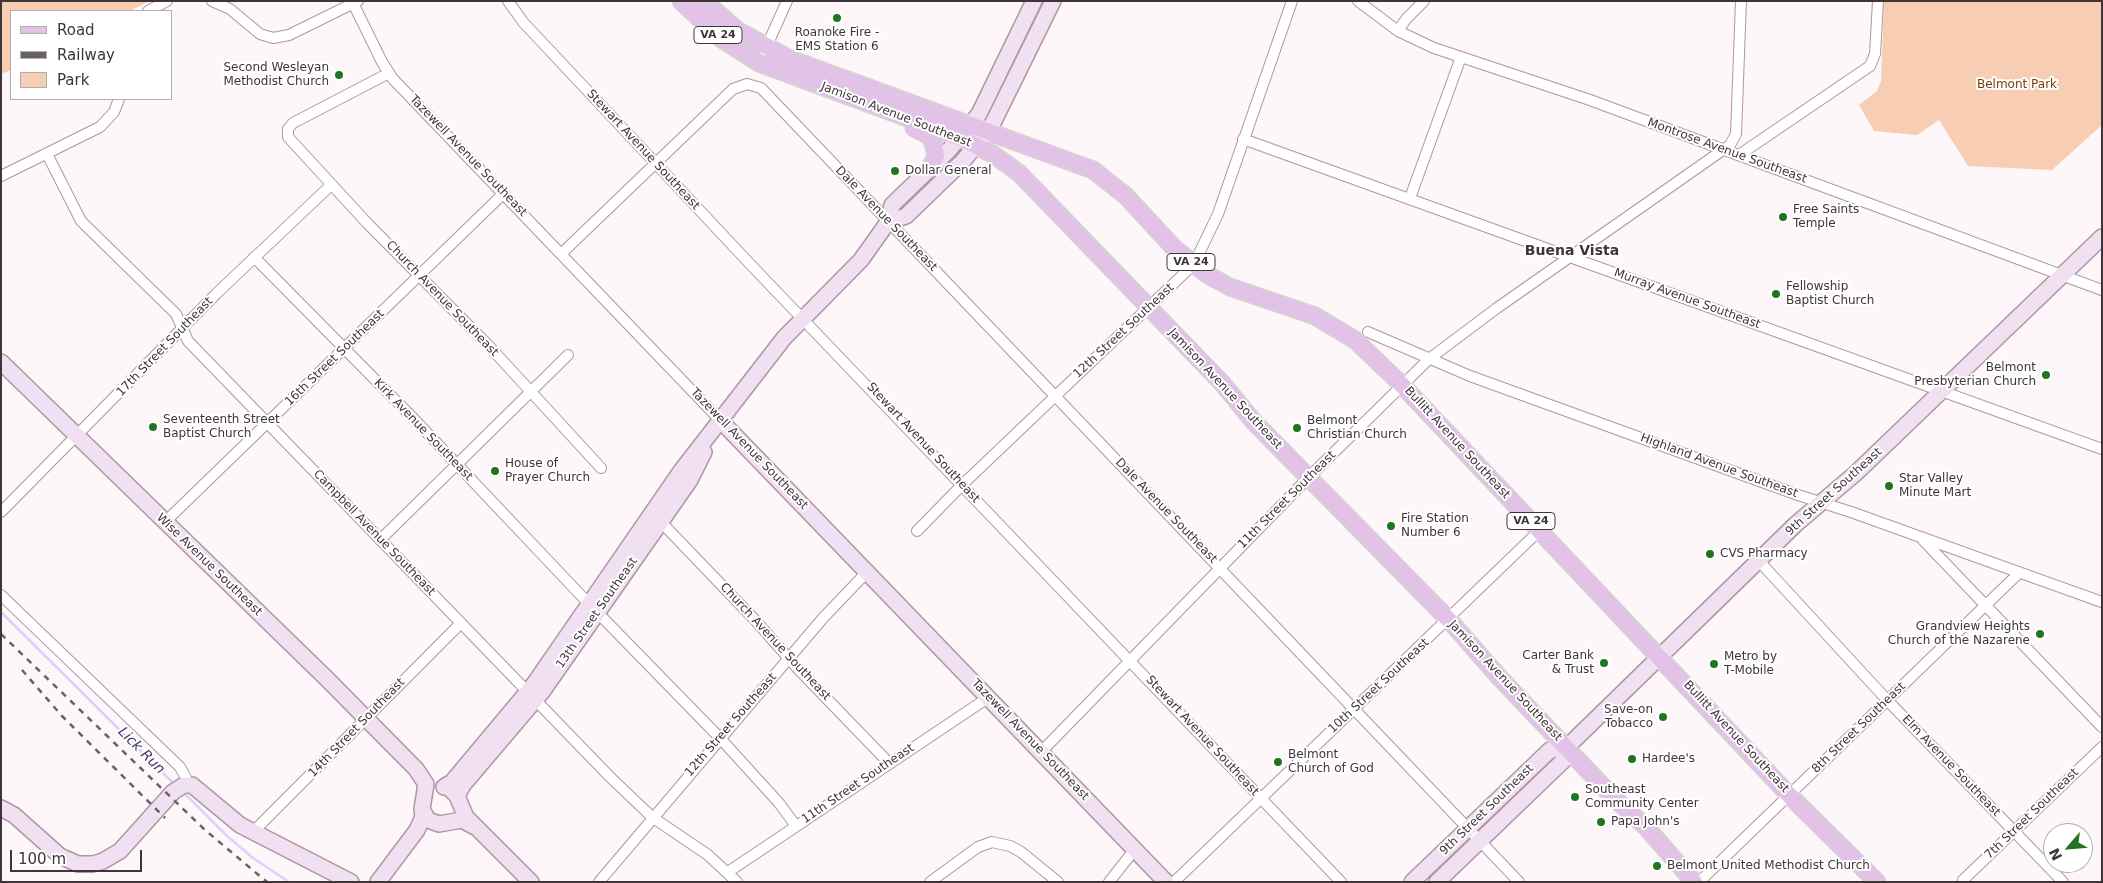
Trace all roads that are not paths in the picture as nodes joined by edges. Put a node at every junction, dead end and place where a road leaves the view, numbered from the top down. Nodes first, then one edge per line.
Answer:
1 (167, 1) edge
2 (212, 1) edge
3 (508, 1) edge
4 (681, 1) edge
5 (704, 1) edge
6 (787, 1) edge
7 (1034, 1) edge
8 (1053, 1) edge
9 (1292, 1) edge
10 (1358, 1) edge
11 (1424, 1) edge
12 (1741, 1) edge
13 (1878, 1) edge
14 (354, 2) edge
15 (150, 10) edge
16 (1398, 31) junction
17 (763, 55) junction
18 (1461, 57) junction
19 (389, 73) junction
20 (120, 100) edge
21 (880, 108) junction
22 (970, 124) junction
23 (987, 130) junction
24 (959, 137) junction
25 (1243, 139) junction
26 (975, 145) junction
27 (1724, 150) junction
28 (47, 154) junction
29 (1739, 155) junction
30 (655, 163) junction
31 (930, 168) junction
32 (1, 176) edge
33 (331, 185) junction
34 (504, 193) junction
35 (1410, 198) junction
36 (888, 222) junction
37 (2102, 237) edge
38 (562, 253) junction
39 (254, 257) junction
40 (1570, 257) junction
41 (1194, 264) junction
42 (419, 275) junction
43 (2062, 275) junction
44 (2102, 290) edge
45 (1149, 307) junction
46 (802, 317) junction
47 (182, 328) junction
48 (1368, 332) dead end
49 (344, 348) junction
50 (568, 355) dead end
51 (1429, 359) junction
52 (1, 362) edge
53 (1402, 385) junction
54 (1941, 391) junction
55 (531, 393) junction
56 (1056, 396) junction
57 (720, 420) junction
58 (268, 424) junction
59 (77, 436) junction
60 (2102, 449) edge
61 (457, 465) junction
62 (601, 468) dead end
63 (1308, 478) junction
64 (962, 485) junction
65 (1823, 504) junction
66 (1, 512) edge
67 (165, 522) junction
68 (661, 522) junction
69 (1540, 530) junction
70 (918, 532) dead end
71 (1921, 538) junction
72 (380, 540) junction
73 (1759, 561) junction
74 (1220, 568) junction
75 (867, 572) junction
76 (2019, 573) junction
77 (1, 595) edge
78 (2102, 602) edge
79 (1986, 606) junction
80 (594, 609) junction
81 (1448, 620) junction
82 (461, 623) junction
83 (1660, 657) junction
84 (789, 659) junction
85 (1130, 660) junction
86 (531, 696) junction
87 (989, 697) junction
88 (1888, 701) junction
89 (1354, 708) junction
90 (365, 718) junction
91 (2102, 727) edge
92 (720, 738) junction
93 (1567, 747) junction
94 (2102, 747) edge
95 (1041, 752) junction
96 (890, 763) junction
97 (416, 769) junction
98 (442, 786) junction
99 (180, 788) junction
100 (1790, 796) junction
101 (1261, 798) junction
102 (459, 800) junction
103 (423, 803) junction
104 (1, 808) edge
105 (652, 817) junction
106 (445, 823) junction
107 (796, 826) junction
108 (475, 827) junction
109 (1468, 828) junction
110 (2015, 831) junction
111 (253, 832) junction
112 (1480, 841) junction
113 (1135, 849) junction
114 (728, 872) junction
115 (1963, 880) dead end
116 (351, 882) edge
117 (378, 882) edge
118 (389, 882) edge
119 (531, 882) edge
120 (599, 882) edge
121 (737, 882) edge
122 (930, 882) edge
123 (1058, 882) edge
124 (1109, 882) edge
125 (1166, 882) edge
126 (1174, 882) edge
127 (1341, 882) edge
128 (1412, 882) edge
129 (1437, 882) edge
130 (1519, 882) edge
131 (1694, 882) edge
132 (1699, 882) edge
133 (1876, 882) edge
134 (2063, 882) edge

1 - 15 street
2 - 14 street
3 - 30 street, Stewart Avenue Southeast
4 - 17 main road, Jamison Avenue Southeast / VA 24
5 - 17 main road, Jamison Avenue Southeast / VA 24
6 - 17 street
7 - 22 street, 13th Street Southeast
8 - 23 street
9 - 25 street, 12th Street Southeast
10 - 16 street, Montrose Avenue Southeast
11 - 16 street
12 - 27 street
13 - 29 street
14 - 19 street, Tazewell Avenue Southeast
16 - 18 street, Montrose Avenue Southeast
17 - 21 main road, Jamison Avenue Southeast / VA 24
17 - 22 main road, Jamison Avenue Southeast / VA 24
18 - 27 street, Montrose Avenue Southeast
18 - 35 street
19 - 33 street, Church Avenue Southeast
19 - 34 street, Tazewell Avenue Southeast
20 - 28 street
21 - 24 main road, Jamison Avenue Southeast / VA 24
21 - 31 main road
22 - 23 main road, Jamison Avenue Southeast / VA 24
22 - 24 street, 13th Street Southeast
23 - 26 street
23 - 41 main road, Bullitt Avenue Southeast / VA 24
24 - 26 main road, Jamison Avenue Southeast / VA 24
24 - 31 street, 13th Street Southeast
25 - 35 street, Murray Avenue Southeast
25 - 41 street, 12th Street Southeast
26 - 36 street
26 - 45 main road, Jamison Avenue Southeast / VA 24
27 - 29 street, Montrose Avenue Southeast
27 - 40 street, 11th Street Southeast
28 - 32 street
28 - 47 street, Campbell Avenue Southeast
29 - 43 street, Montrose Avenue Southeast
30 - 36 street, Dale Avenue Southeast
30 - 38 street
30 - 46 street, Stewart Avenue Southeast
31 - 36 street, 13th Street Southeast
33 - 39 street, 17th Street Southeast
33 - 42 street, Church Avenue Southeast
34 - 38 street, Tazewell Avenue Southeast
34 - 42 street, 16th Street Southeast
35 - 40 street, Murray Avenue Southeast
36 - 46 street, 13th Street Southeast
36 - 56 street, Dale Avenue Southeast
37 - 43 street, 9th Street Southeast
38 - 57 street, Tazewell Avenue Southeast
39 - 47 street, 17th Street Southeast
39 - 49 street, Kirk Avenue Southeast
40 - 51 street, 11th Street Southeast
40 - 54 street, Murray Avenue Southeast
41 - 45 street, 12th Street Southeast
41 - 53 main road, Bullitt Avenue Southeast / VA 24
42 - 49 street, 16th Street Southeast
42 - 55 street, Church Avenue Southeast
43 - 44 street, Montrose Avenue Southeast
43 - 54 street, 9th Street Southeast
45 - 56 street, 12th Street Southeast
45 - 63 main road, Jamison Avenue Southeast / VA 24
46 - 57 street, 13th Street Southeast
46 - 64 street, Stewart Avenue Southeast
47 - 58 street, Campbell Avenue Southeast
47 - 59 street, 17th Street Southeast
48 - 51 street, Highland Avenue Southeast
49 - 58 street, 16th Street Southeast
49 - 61 street, Kirk Avenue Southeast
50 - 55 street
51 - 53 street, 11th Street Southeast
51 - 65 street, Highland Avenue Southeast
52 - 59 street, Wise Avenue Southeast
53 - 63 street, 11th Street Southeast
53 - 69 main road, Bullitt Avenue Southeast / VA 24
54 - 60 street, Murray Avenue Southeast
54 - 65 street, 9th Street Southeast
55 - 61 street
55 - 62 street, Church Avenue Southeast
56 - 64 street, 12th Street Southeast
56 - 74 street, Dale Avenue Southeast
57 - 68 street, 13th Street Southeast
57 - 75 street, Tazewell Avenue Southeast
57 - 80 street, 13th Street Southeast
58 - 67 street, 16th Street Southeast
58 - 72 street, Campbell Avenue Southeast
59 - 66 street, 17th Street Southeast
59 - 67 street, Wise Avenue Southeast
61 - 72 street
61 - 80 street, Kirk Avenue Southeast
63 - 74 street, 11th Street Southeast
63 - 81 main road, Jamison Avenue Southeast / VA 24
64 - 70 street, 12th Street Southeast
64 - 85 street, Stewart Avenue Southeast
65 - 71 street, Highland Avenue Southeast
65 - 73 street, 9th Street Southeast
67 - 90 street, Wise Avenue Southeast
68 - 80 street, 13th Street Southeast
68 - 84 street, Church Avenue Southeast
69 - 81 street, 10th Street Southeast
69 - 83 main road, Bullitt Avenue Southeast / VA 24
71 - 76 street, Highland Avenue Southeast
71 - 79 street
72 - 82 street, Campbell Avenue Southeast
73 - 83 street, 9th Street Southeast
73 - 88 street, Elm Avenue Southeast
74 - 85 street, 11th Street Southeast
74 - 89 street, Dale Avenue Southeast
75 - 84 street, 12th Street Southeast
75 - 87 street, Tazewell Avenue Southeast
76 - 78 street, Highland Avenue Southeast
76 - 79 street, 8th Street Southeast
77 - 99 street
79 - 88 street, 8th Street Southeast
79 - 91 street
80 - 86 street, 13th Street Southeast
80 - 92 street, Kirk Avenue Southeast
81 - 89 street, 10th Street Southeast
81 - 93 main road, Jamison Avenue Southeast / VA 24
82 - 86 street, Campbell Avenue Southeast
82 - 90 street, 14th Street Southeast
83 - 93 street, 9th Street Southeast
83 - 100 main road, Bullitt Avenue Southeast / VA 24
84 - 92 street, 12th Street Southeast
84 - 96 street, Church Avenue Southeast
85 - 95 street, 11th Street Southeast
85 - 101 street, Stewart Avenue Southeast
86 - 98 street, 13th Street Southeast
86 - 102 street, 13th Street Southeast
86 - 105 street, Campbell Avenue Southeast
87 - 95 street, Tazewell Avenue Southeast
87 - 96 street, 11th Street Southeast
88 - 100 street, 8th Street Southeast
88 - 110 street, Elm Avenue Southeast
89 - 101 street, 10th Street Southeast
89 - 109 street, Dale Avenue Southeast
90 - 97 street, Wise Avenue Southeast
90 - 111 street, 14th Street Southeast
92 - 105 street, 12th Street Southeast
92 - 107 street, Kirk Avenue Southeast
93 - 109 street, 9th Street Southeast
93 - 112 street, 9th Street Southeast
93 - 131 main road, Jamison Avenue Southeast / VA 24
94 - 110 street, 7th Street Southeast
95 - 113 street, Tazewell Avenue Southeast
96 - 107 street, 11th Street Southeast
97 - 98 street, Wise Avenue Southeast
97 - 103 street, Wise Avenue Southeast
98 - 102 street, Wise Avenue Southeast
98 - 103 street
99 - 104 street
99 - 111 street
100 - 132 street, 8th Street Southeast
100 - 133 main road, Bullitt Avenue Southeast / VA 24
101 - 126 street, 10th Street Southeast
101 - 127 street, Stewart Avenue Southeast
102 - 106 street
102 - 108 street, Wise Avenue Southeast
103 - 106 street
103 - 117 street
105 - 114 street, Campbell Avenue Southeast
105 - 120 street, 12th Street Southeast
106 - 108 street
106 - 118 street
107 - 114 street, 11th Street Southeast
108 - 119 street, Wise Avenue Southeast
109 - 112 street, Dale Avenue Southeast
109 - 128 street, 9th Street Southeast
110 - 115 street, 7th Street Southeast
110 - 134 street, Elm Avenue Southeast
111 - 116 street
112 - 129 street, 9th Street Southeast
112 - 130 street, Dale Avenue Southeast
113 - 124 street
113 - 125 street, Tazewell Avenue Southeast
114 - 121 street, Campbell Avenue Southeast
122 - 123 street

